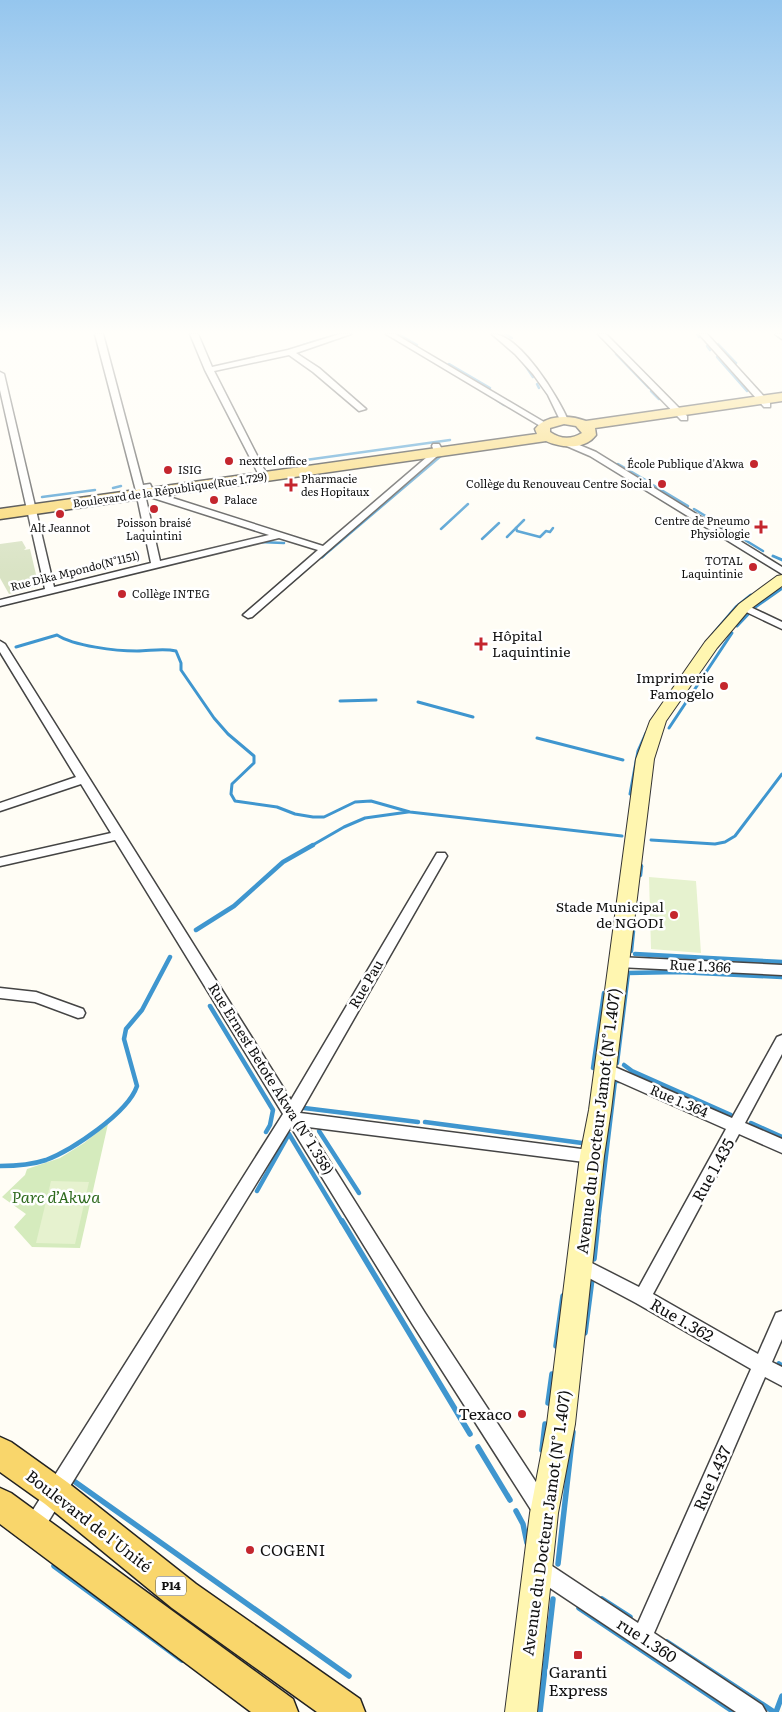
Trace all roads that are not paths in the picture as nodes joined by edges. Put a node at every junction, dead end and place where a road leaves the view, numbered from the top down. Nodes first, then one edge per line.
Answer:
1 (10, 414) edge
2 (122, 414) edge
3 (231, 414) edge
4 (518, 414) edge
5 (561, 414) edge
6 (688, 414) edge
7 (681, 415) joint
8 (564, 420) junction
9 (545, 431) junction
10 (587, 431) junction
11 (565, 442) junction
12 (438, 448) junction
13 (593, 454) junction
14 (262, 474) junction
15 (144, 490) junction
16 (0, 506) edge
17 (33, 506) junction
18 (0, 514) edge
19 (279, 535) junction
20 (324, 549) junction
21 (156, 564) junction
22 (782, 571) edge
23 (782, 579) edge
24 (50, 590) junction
25 (0, 603) edge
26 (744, 607) junction
27 (248, 615) dead end
28 (782, 626) edge
29 (0, 644) edge
30 (85, 778) junction
31 (1, 807) edge
32 (120, 835) junction
33 (441, 856) dead end
34 (0, 862) edge
35 (618, 962) junction
36 (782, 970) edge
37 (0, 993) edge
38 (78, 1013) dead end
39 (782, 1042) edge
40 (605, 1069) junction
41 (294, 1116) junction
42 (737, 1126) junction
43 (782, 1146) edge
44 (592, 1156) junction
45 (580, 1265) junction
46 (642, 1297) junction
47 (782, 1319) edge
48 (762, 1366) junction
49 (782, 1377) edge
50 (0, 1453) edge
51 (56, 1493) junction
52 (0, 1504) edge
53 (544, 1513) junction
54 (33, 1528) junction
55 (538, 1570) junction
56 (642, 1637) junction
57 (280, 1712) edge
58 (347, 1712) edge
59 (521, 1712) edge
60 (754, 1712) edge

1 - 17 street
2 - 15 street
3 - 14 street
4 - 9 street
5 - 8 street
6 - 7 main road
7 - 10 main road
8 - 9 main road, Boulevard de la République(Rue 1.729)
8 - 10 main road
9 - 11 main road
9 - 12 main road, Boulevard de la République(Rue 1.729)
10 - 11 main road
10 - 13 street
11 - 13 street
12 - 14 main road, Boulevard de la République(Rue 1.729)
12 - 20 street
13 - 22 street
14 - 15 main road, Boulevard de la République(Rue 1.729)
15 - 17 main road, Boulevard de la République(Rue 1.729)
15 - 19 street
15 - 21 street
16 - 17 main road, Boulevard de la République(Rue 1.729)
17 - 18 main road, Boulevard de la République(Rue 1.729)
17 - 24 street
19 - 20 street
19 - 21 street, Rue Dika Mpondo(N°1151)
20 - 27 street
21 - 24 street, Rue Dika Mpondo(N°1151)
23 - 26 main road, Avenue du Docteur Jamot (N° 1.407)
24 - 25 street, Rue Dika Mpondo(N°1151)
26 - 28 street
26 - 35 main road, Avenue du Docteur Jamot (N° 1.407)
29 - 30 street, Rue Ernest Betote Akwa (N° 1.358)
30 - 31 street
30 - 32 street, Rue Ernest Betote Akwa (N° 1.358)
32 - 34 street
32 - 41 street, Rue Ernest Betote Akwa (N° 1.358)
33 - 41 street, Rue Pau
35 - 36 street, Rue 1.366
35 - 40 main road, Avenue du Docteur Jamot (N° 1.407)
37 - 38 street
39 - 42 street, Rue 1.435
40 - 42 street, Rue 1.364
40 - 44 main road, Avenue du Docteur Jamot (N° 1.407)
41 - 44 street
41 - 51 street, Rue Pau
41 - 53 street, Rue Ernest Betote Akwa (N° 1.358)
42 - 43 street, Rue 1.364
42 - 46 street, Rue 1.435
44 - 45 main road, Avenue du Docteur Jamot (N° 1.407)
45 - 46 street, Rue 1.362
45 - 53 main road, Avenue du Docteur Jamot (N° 1.407)
46 - 48 street, Rue 1.362
47 - 48 street, Rue 1.437
48 - 49 street, Rue 1.362
48 - 56 street, Rue 1.437
50 - 51 main road, Boulevard de l'Unité / P14
51 - 54 street, Rue Pau
51 - 58 main road, Boulevard de l'Unité / P14
52 - 54 main road, P14
53 - 55 main road, Avenue du Docteur Jamot (N° 1.407)
54 - 57 main road, P14
55 - 56 street, rue 1.360
55 - 59 main road, Avenue du Docteur Jamot (N° 1.407)
56 - 60 street, rue 1.360

